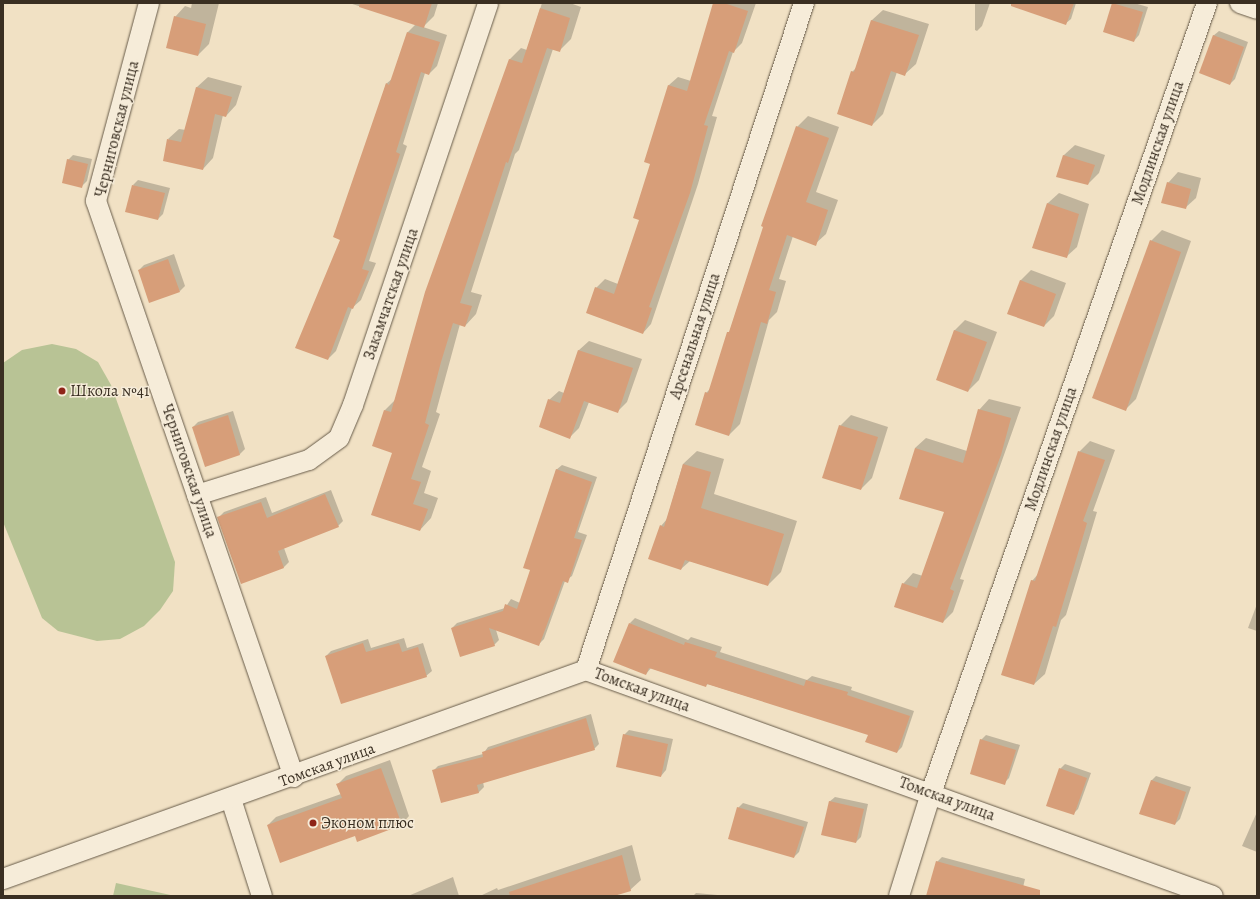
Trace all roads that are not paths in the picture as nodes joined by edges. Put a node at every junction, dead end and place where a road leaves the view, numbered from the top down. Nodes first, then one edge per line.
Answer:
1 (149, 3) edge
2 (488, 3) edge
3 (804, 3) edge
4 (1207, 3) edge
5 (1240, 3) edge
6 (1257, 9) edge
7 (197, 495) junction
8 (586, 670) junction
9 (294, 777) junction
10 (931, 793) junction
11 (231, 799) junction
12 (3, 879) edge
13 (262, 896) edge
14 (899, 896) edge
15 (1214, 896) edge

1 - 7 street, Черниговская улица
2 - 7 street, Закамчатская улица
3 - 8 street, Арсенальная улица
4 - 10 street, Модлинская улица
5 - 6 street
7 - 9 street, Черниговская улица
8 - 9 street, Томская улица
8 - 10 street, Томская улица
9 - 11 street, Томская улица
10 - 14 street, Модлинская улица
10 - 15 street, Томская улица
11 - 12 street, Томская улица
11 - 13 street

